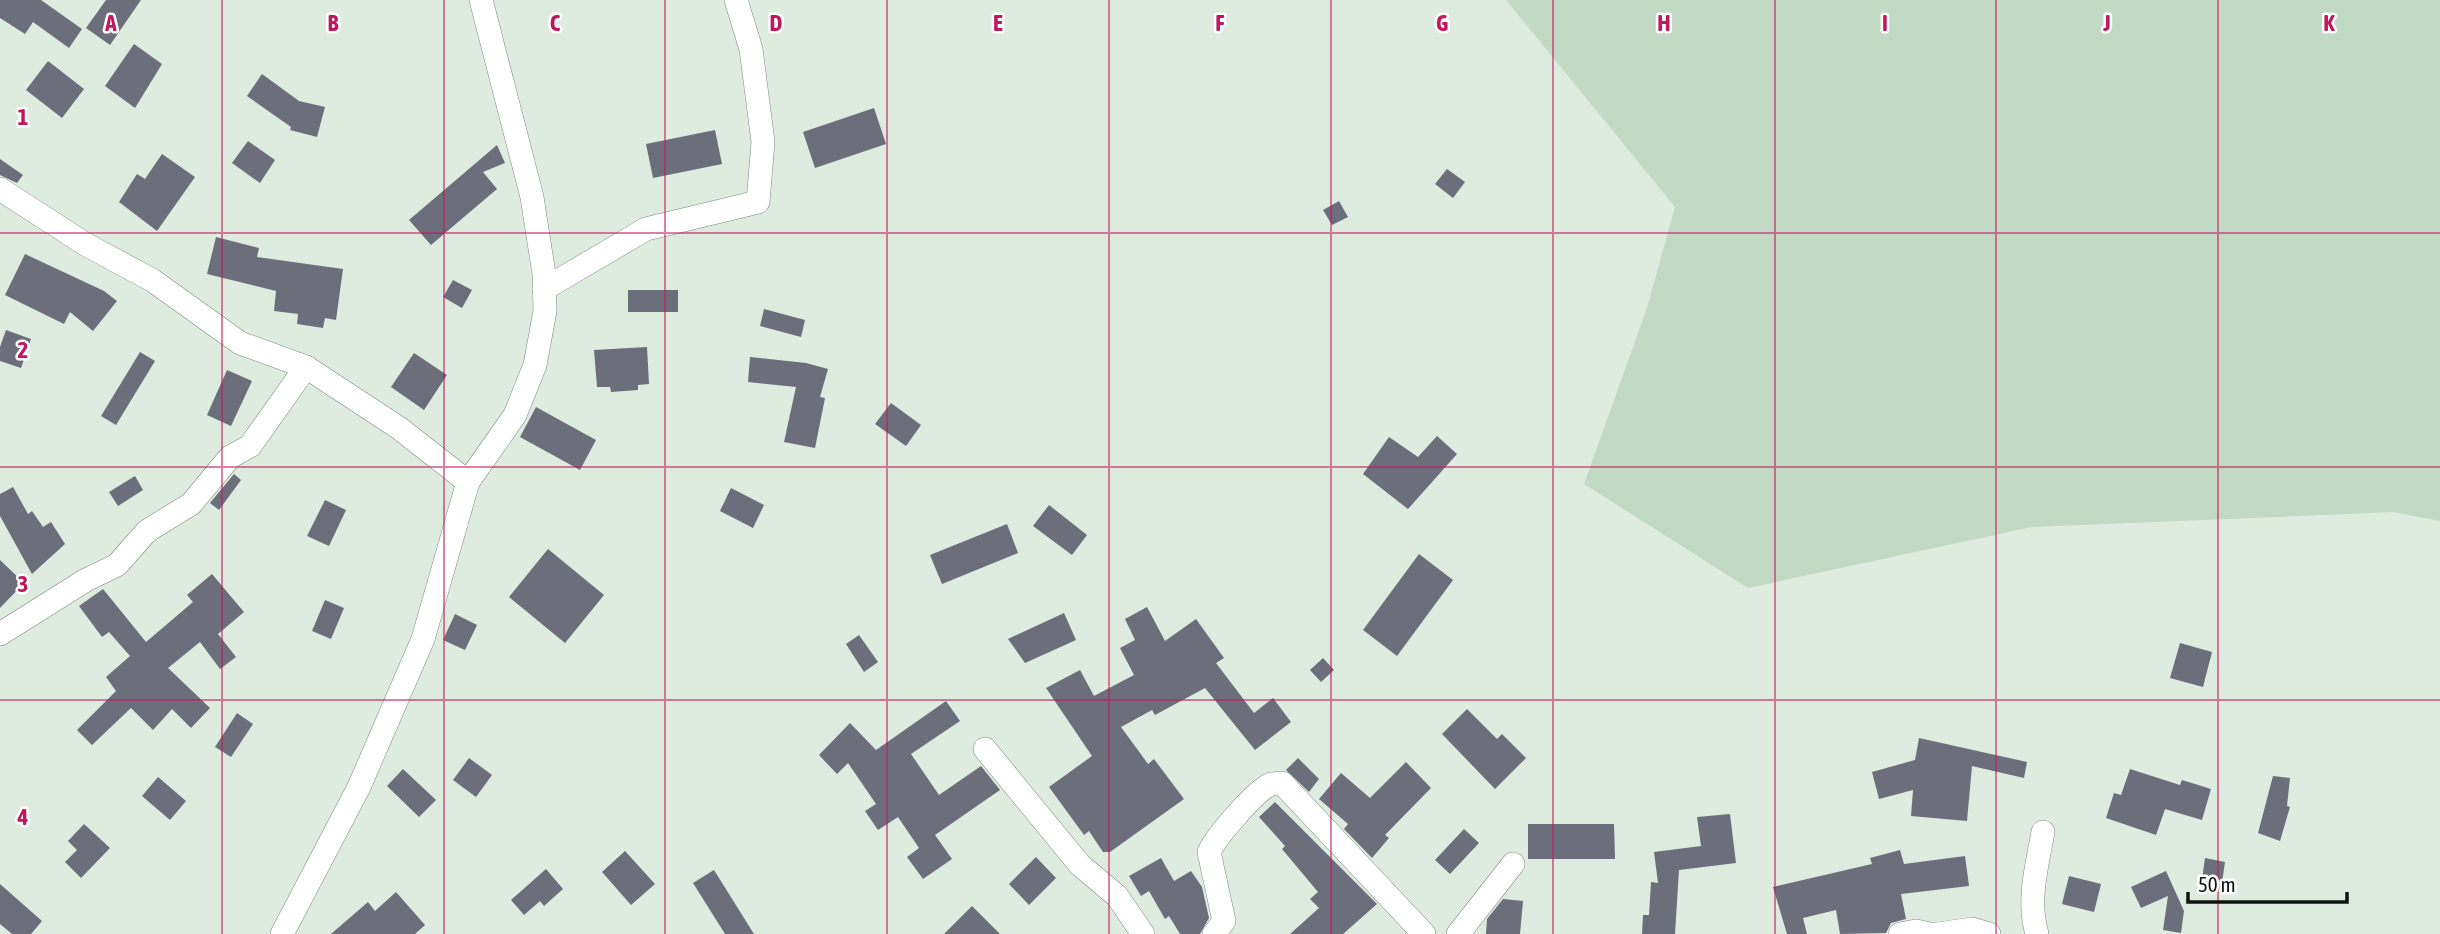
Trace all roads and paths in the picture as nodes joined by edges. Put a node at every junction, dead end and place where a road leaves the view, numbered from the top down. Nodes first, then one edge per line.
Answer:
1 (481, 0) edge
2 (736, 0) edge
3 (0, 189) edge
4 (544, 289) junction
5 (306, 367) junction
6 (468, 482) junction
7 (0, 634) edge
8 (985, 750) dead end
9 (2042, 832) dead end
10 (1513, 864) dead end
11 (1128, 911) junction
12 (282, 934) edge
13 (1117, 934) edge
14 (1143, 934) edge
15 (1214, 934) edge
16 (1424, 934) edge
17 (1458, 934) edge
18 (1900, 934) edge
19 (1929, 934) edge
20 (1938, 934) edge
21 (1989, 934) edge
22 (2037, 934) edge

1 - 4 street
2 - 4 street
3 - 5 street
4 - 6 street
5 - 6 street
5 - 7 street
6 - 12 street
8 - 11 street
9 - 22 street
10 - 17 street
11 - 13 street
11 - 14 street
15 - 16 street
18 - 19 street
20 - 21 street

